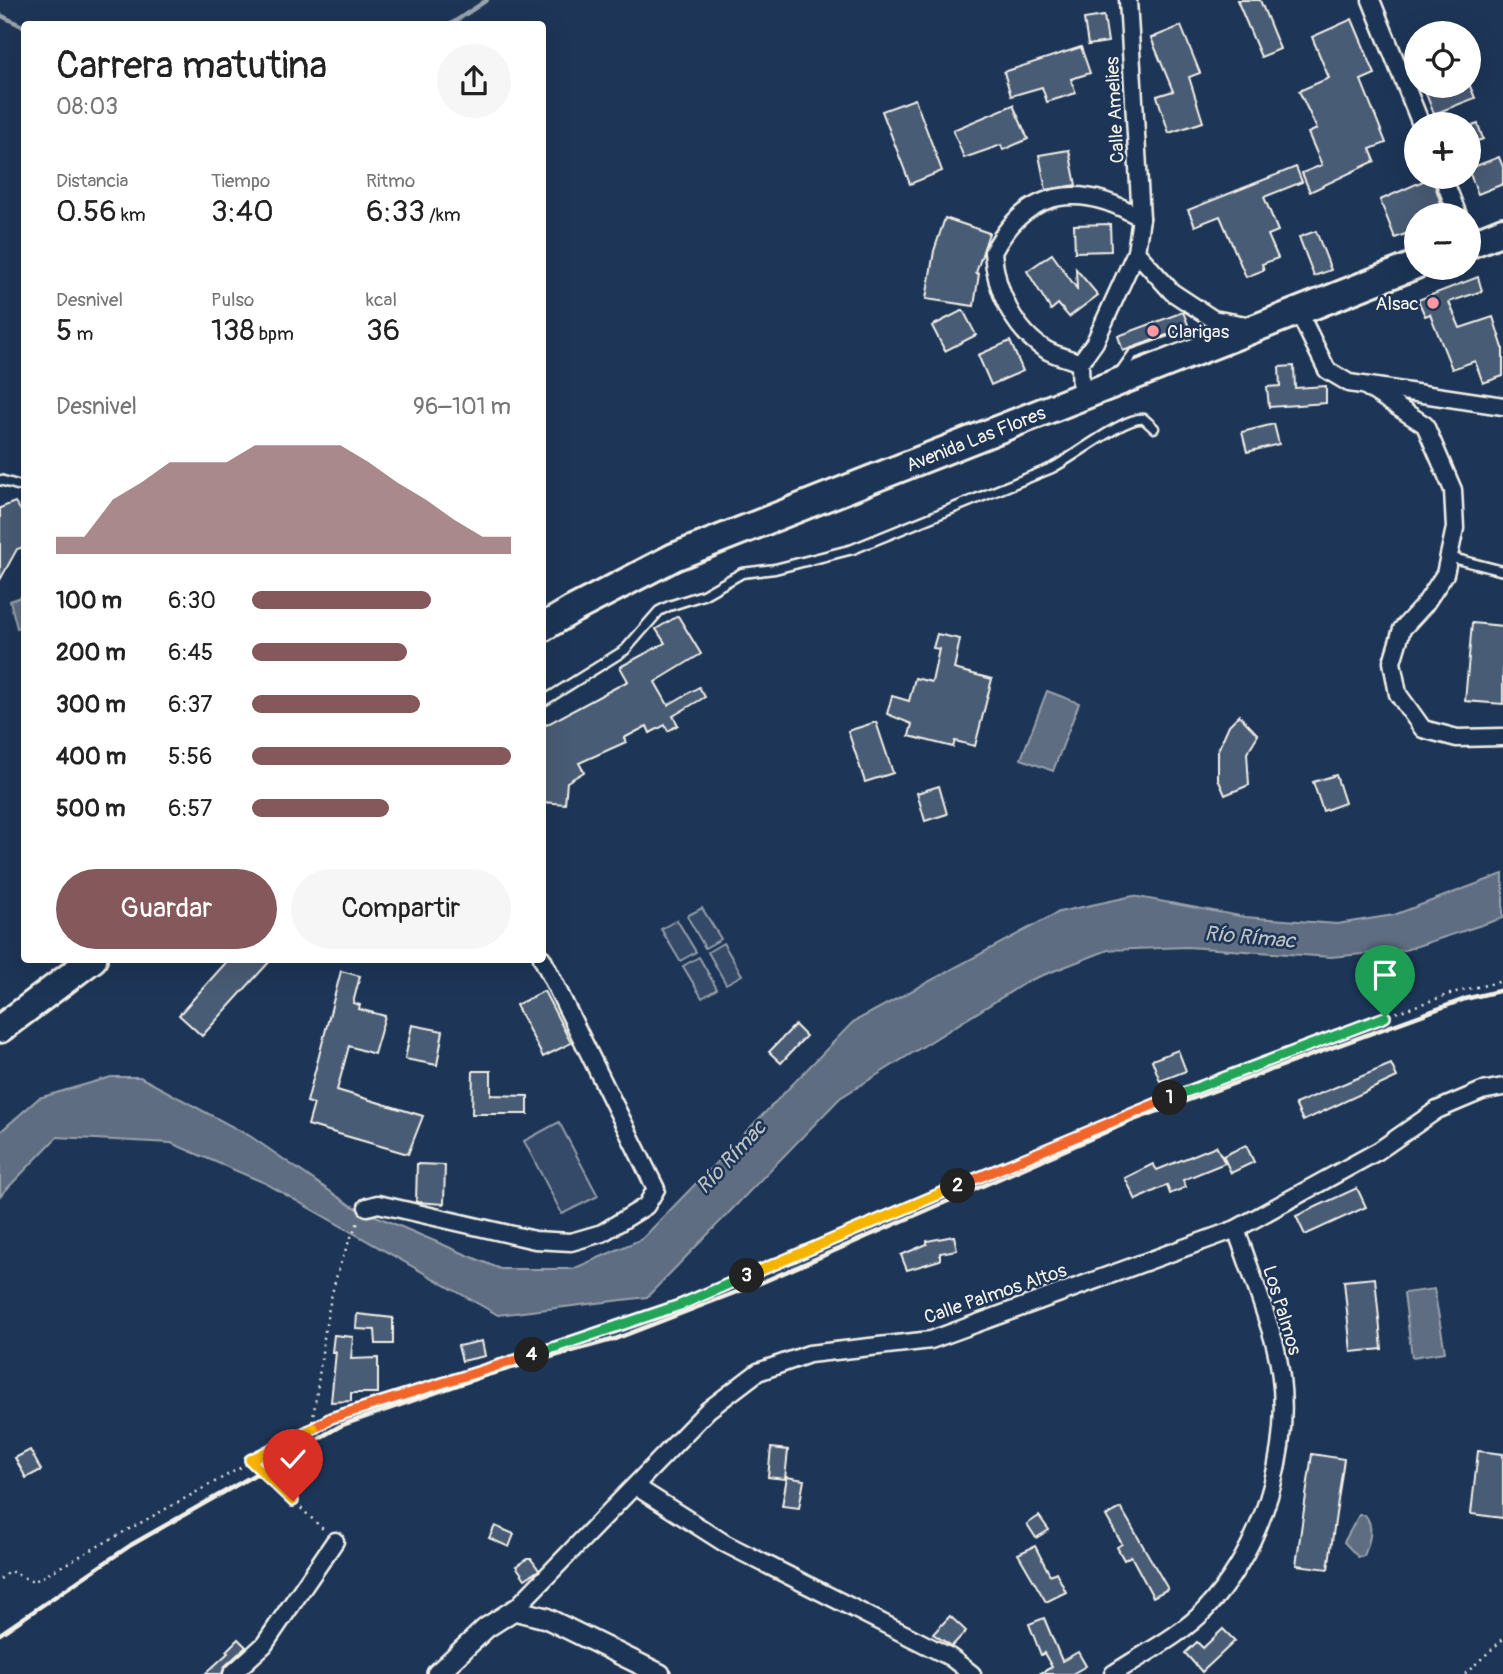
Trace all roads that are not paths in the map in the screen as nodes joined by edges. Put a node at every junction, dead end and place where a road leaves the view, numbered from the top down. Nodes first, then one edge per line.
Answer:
1 (1128, 0) edge
2 (1371, 0) edge
3 (1417, 112) edge
4 (1141, 218) junction
5 (1503, 231) edge
6 (1481, 239) edge
7 (1136, 252) junction
8 (1404, 270) edge
9 (1298, 311) junction
10 (1258, 327) junction
11 (1080, 363) junction
12 (1367, 387) junction
13 (1081, 398) junction
14 (1503, 407) edge
15 (1154, 428) dead end
16 (0, 480) edge
17 (21, 486) edge
18 (1448, 557) junction
19 (1503, 571) edge
20 (546, 626) edge
21 (546, 699) edge
22 (1503, 737) edge
23 (88, 963) edge
24 (544, 963) edge
25 (0, 1028) edge
26 (1503, 1087) edge
27 (367, 1207) dead end
28 (1236, 1228) junction
29 (635, 1486) junction
30 (335, 1541) road end
31 (514, 1610) junction
32 (232, 1674) edge
33 (437, 1674) edge
34 (660, 1674) edge
35 (972, 1674) edge
36 (1113, 1674) edge

1 - 4 street, Calle Amelies
2 - 3 street
4 - 7 street
4 - 11 street
5 - 6 highway
7 - 10 street
7 - 11 street
8 - 9 highway, Avenida Las Flores
9 - 10 highway, Avenida Las Flores
9 - 12 street
10 - 13 highway, Avenida Las Flores
11 - 13 street
12 - 14 street
12 - 18 street
13 - 20 highway, Avenida Las Flores
15 - 21 lane
16 - 17 lane
18 - 19 lane
18 - 22 street
23 - 25 highway
24 - 27 street
26 - 28 street, Calle Palmos Altos
28 - 29 street, Calle Palmos Altos
28 - 36 street, Los Palmos
29 - 31 street, Calle Palmos Altos
29 - 35 street
30 - 32 street
31 - 33 street
31 - 34 street

